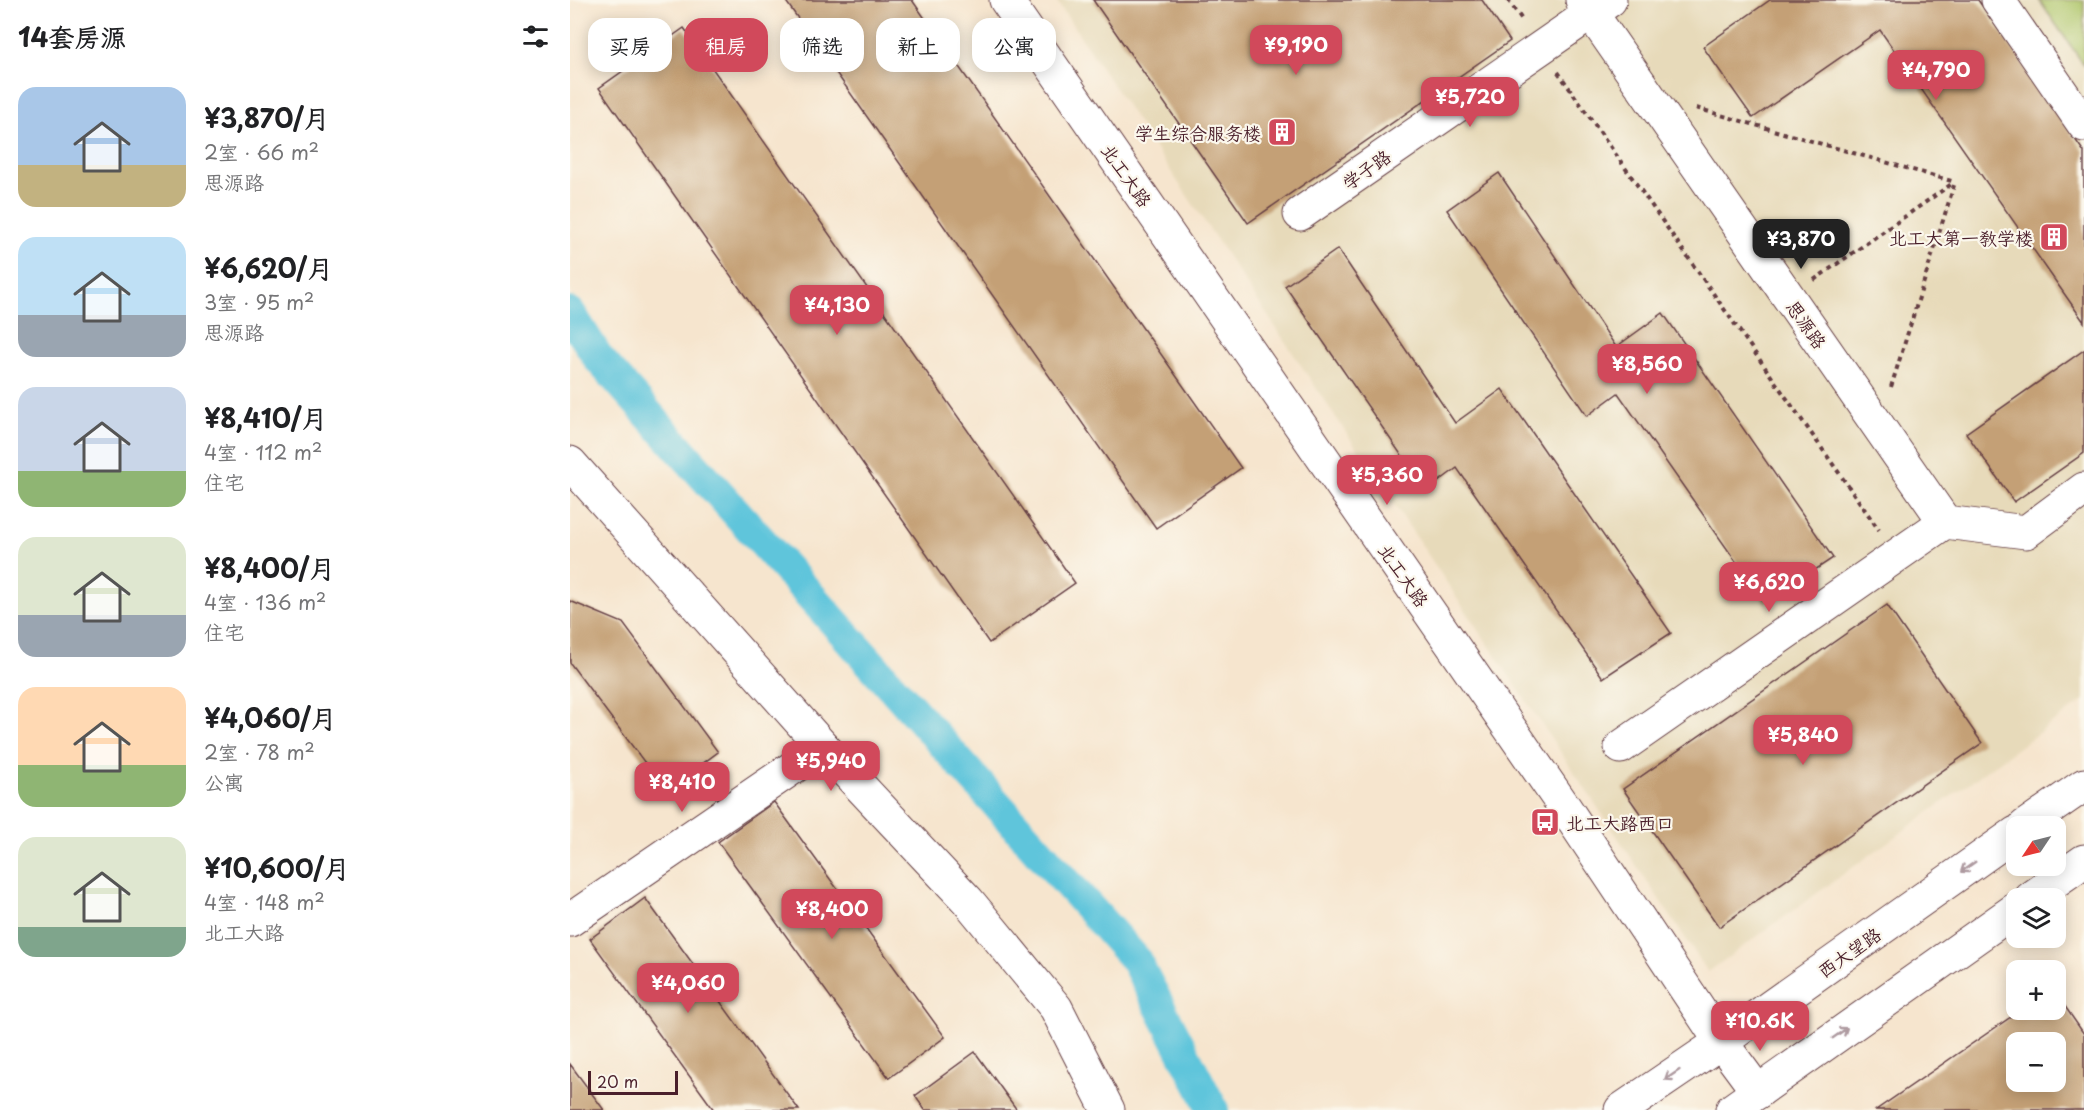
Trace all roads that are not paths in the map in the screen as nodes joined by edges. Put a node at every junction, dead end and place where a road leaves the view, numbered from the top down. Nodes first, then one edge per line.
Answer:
1 (1006, 0) edge
2 (1998, 0) edge
3 (1594, 4) edge
4 (2084, 124) edge
5 (1300, 214) dead end
6 (570, 463) edge
7 (2084, 489) edge
8 (1945, 522) junction
9 (823, 747) junction
10 (1621, 747) dead end
11 (2084, 785) edge
12 (2039, 816) edge
13 (2006, 840) edge
14 (2084, 861) edge
15 (2045, 888) edge
16 (2006, 916) edge
17 (570, 920) edge
18 (1721, 1042) junction
19 (1745, 1101) edge
20 (1108, 1110) edge
21 (1621, 1110) edge

1 - 18 street, 北工大路
2 - 4 street
3 - 5 street, 学子路
3 - 8 street, 思源路
6 - 9 street
7 - 8 street
8 - 10 street
9 - 17 street
9 - 20 street
11 - 12 street
13 -> 18 street, 西大望路
14 - 15 street
19 -> 16 street
18 - 19 street, 北工大路
18 -> 21 street, 西大望路

